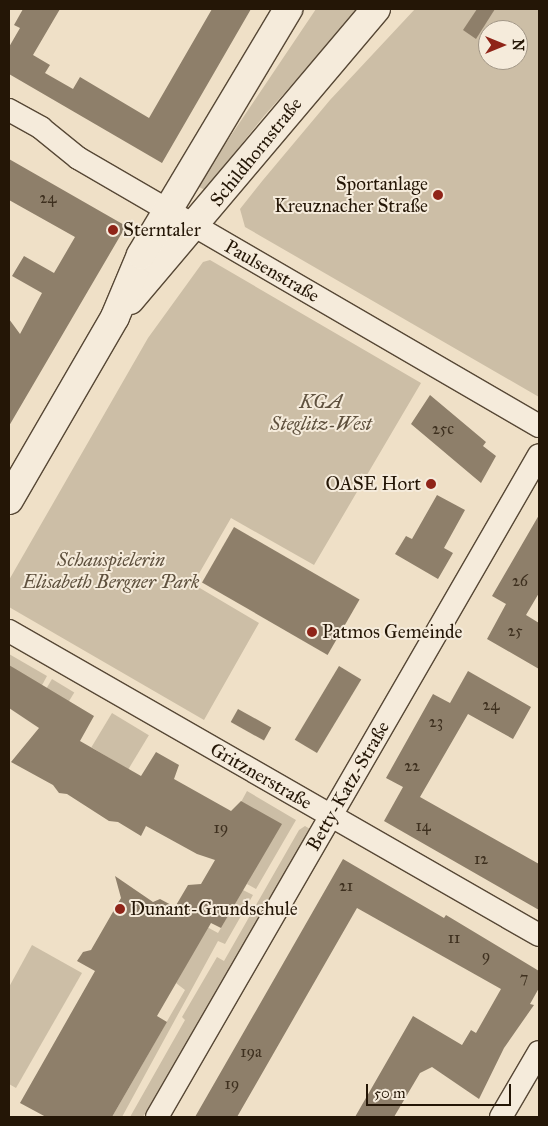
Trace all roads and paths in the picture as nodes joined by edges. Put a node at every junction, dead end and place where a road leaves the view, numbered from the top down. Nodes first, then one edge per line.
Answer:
1 (288, 9) edge
2 (376, 9) edge
3 (9, 110) edge
4 (167, 211) junction
5 (195, 227) junction
6 (115, 317) junction
7 (539, 426) edge
8 (539, 455) edge
9 (9, 500) edge
10 (9, 631) edge
11 (331, 816) junction
12 (539, 935) edge
13 (539, 1052) edge
14 (157, 1117) edge
15 (501, 1117) edge

1 - 4 main road, Schildhornstraße
2 - 5 main road, Schildhornstraße
3 - 4 street, Paulsenstraße
4 - 5 street, Paulsenstraße
4 - 6 main road, Schildhornstraße
5 - 6 main road, Schildhornstraße
5 - 7 street, Paulsenstraße
6 - 9 main road, Schildhornstraße
8 - 11 street, Betty-Katz-Straße
10 - 11 street, Gritznerstraße
11 - 12 street, Gritznerstraße
11 - 14 street, Betty-Katz-Straße
13 - 15 street

